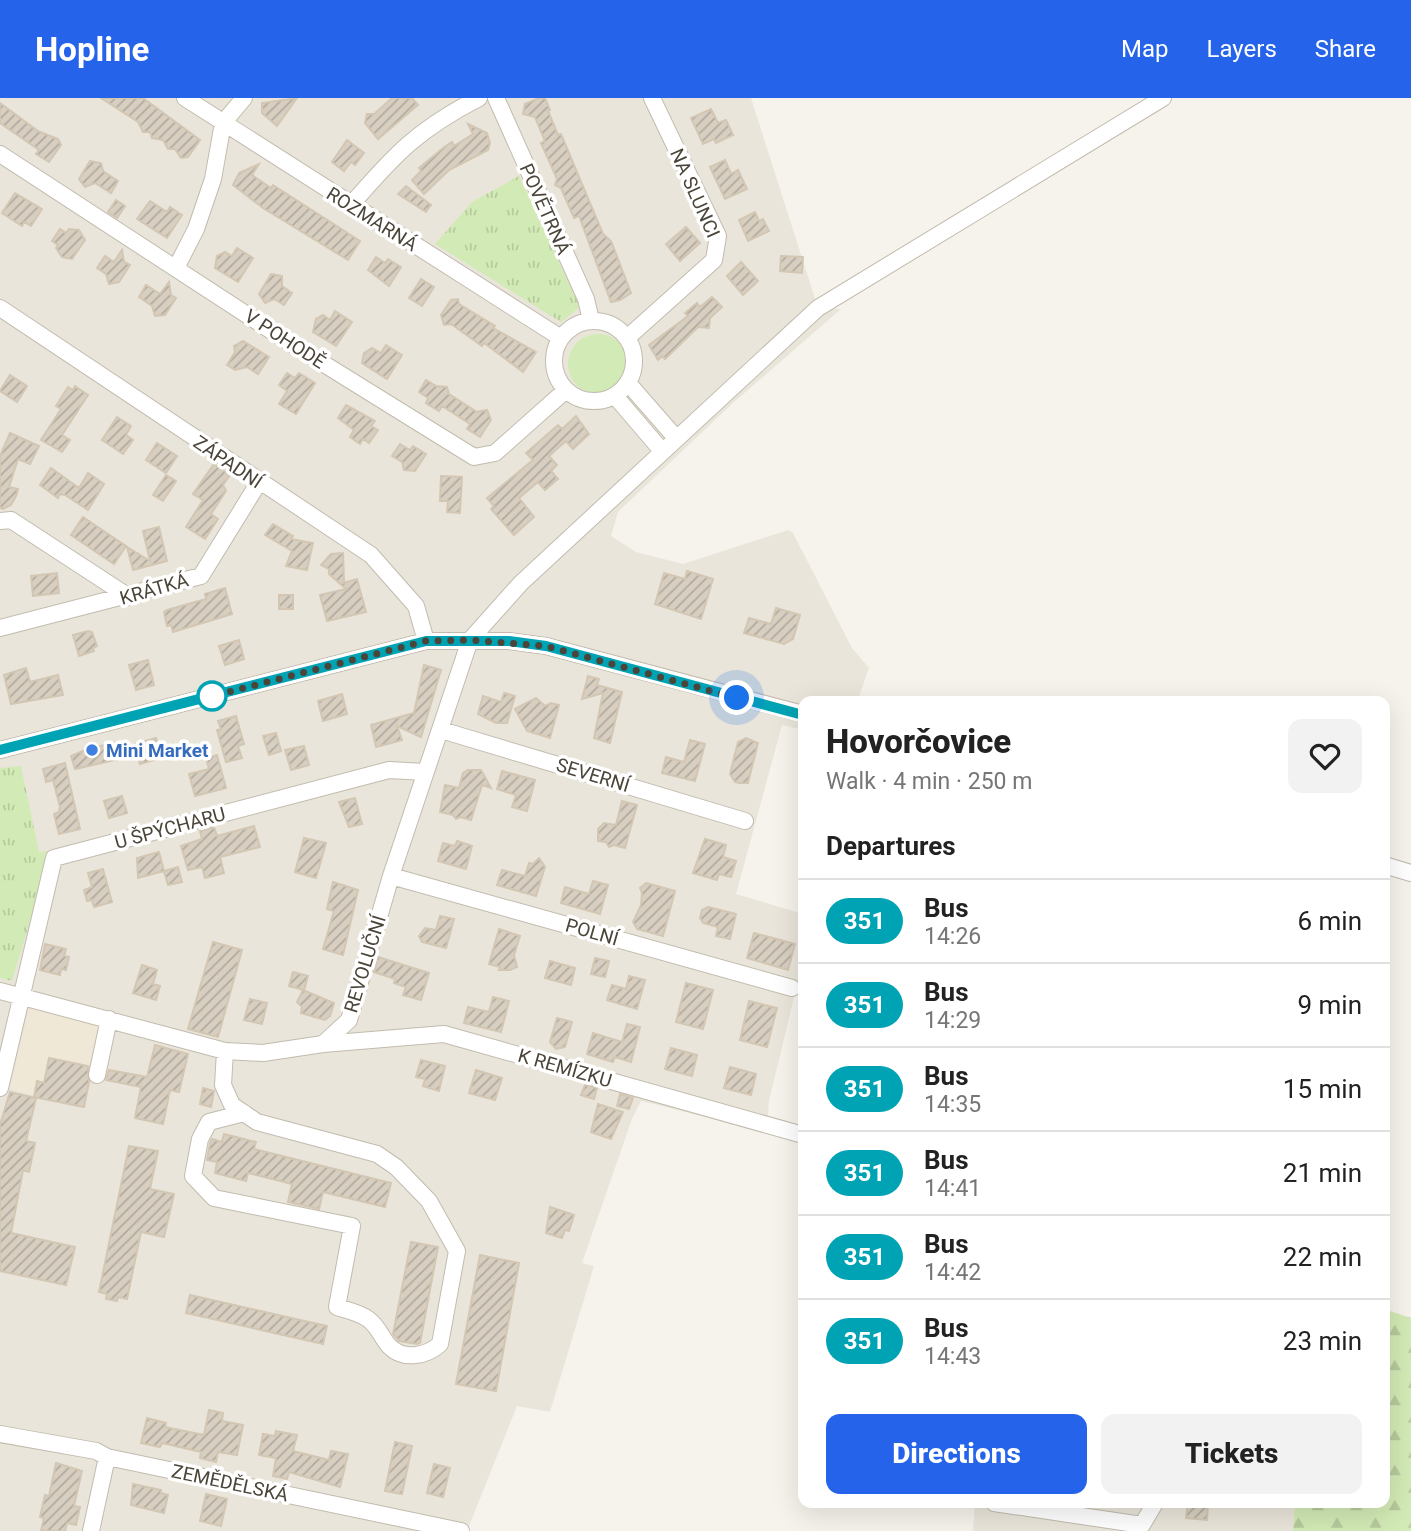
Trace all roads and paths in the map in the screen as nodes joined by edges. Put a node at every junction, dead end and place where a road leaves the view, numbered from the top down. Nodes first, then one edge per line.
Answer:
1 (185, 98) edge
2 (244, 98) edge
3 (479, 98) edge
4 (496, 98) edge
5 (652, 98) edge
6 (1163, 98) edge
7 (223, 123) junction
8 (0, 154) edge
9 (351, 206) junction
10 (176, 268) junction
11 (0, 309) edge
12 (591, 320) junction
13 (561, 338) junction
14 (627, 338) junction
15 (628, 383) junction
16 (566, 390) junction
17 (615, 396) junction
18 (676, 439) junction
19 (662, 451) junction
20 (259, 482) junction
21 (0, 521) edge
22 (129, 597) junction
23 (0, 628) edge
24 (470, 640) junction
25 (426, 641) junction
26 (798, 714) edge
27 (440, 730) junction
28 (0, 750) edge
29 (425, 772) junction
30 (745, 821) dead end
31 (1390, 867) edge
32 (1411, 873) edge
33 (391, 876) junction
34 (792, 988) dead end
35 (0, 991) edge
36 (22, 997) junction
37 (109, 1019) junction
38 (323, 1044) junction
39 (225, 1051) junction
40 (97, 1074) dead end
41 (0, 1088) edge
42 (244, 1113) junction
43 (798, 1134) edge
44 (0, 1434) edge
45 (107, 1457) junction
46 (1022, 1508) edge
47 (1152, 1508) edge
48 (90, 1531) edge
49 (461, 1531) edge

1 - 7 street, ROZMARNÁ
2 - 7 street
3 - 9 street
4 - 12 street, POVĚTRNÁ
5 - 14 street, NA SLUNCI
6 - 18 street
7 - 9 street, ROZMARNÁ
7 - 10 street
8 - 10 street, V POHODĚ
9 - 13 street, ROZMARNÁ
10 - 16 street, V POHODĚ
11 - 20 street, ZÁPADNÍ
12 - 13 street
12 - 14 street
13 - 16 street
14 - 15 street
15 - 17 street
15 - 18 street
16 - 17 street
17 - 19 street
18 - 19 street
19 - 24 street
20 - 22 street, KRÁTKÁ
20 - 25 street, ZÁPADNÍ
21 - 22 street
22 - 23 street, KRÁTKÁ
24 - 25 street
24 - 26 street
24 - 27 street, REVOLUČNÍ
25 - 28 street
27 - 29 street, REVOLUČNÍ
27 - 30 street, SEVERNÍ
29 - 33 street, REVOLUČNÍ
29 - 36 street, U ŠPÝCHARU
31 - 32 street
33 - 34 street, POLNÍ
33 - 38 street, REVOLUČNÍ
35 - 36 street
36 - 37 street
36 - 41 street
37 - 39 street
37 - 40 street
38 - 39 street
38 - 43 street, K REMÍZKU
39 - 42 street
42 - 42 street
44 - 45 street, ZEMĚDĚLSKÁ
45 - 48 street
45 - 49 street, ZEMĚDĚLSKÁ
46 - 47 street

